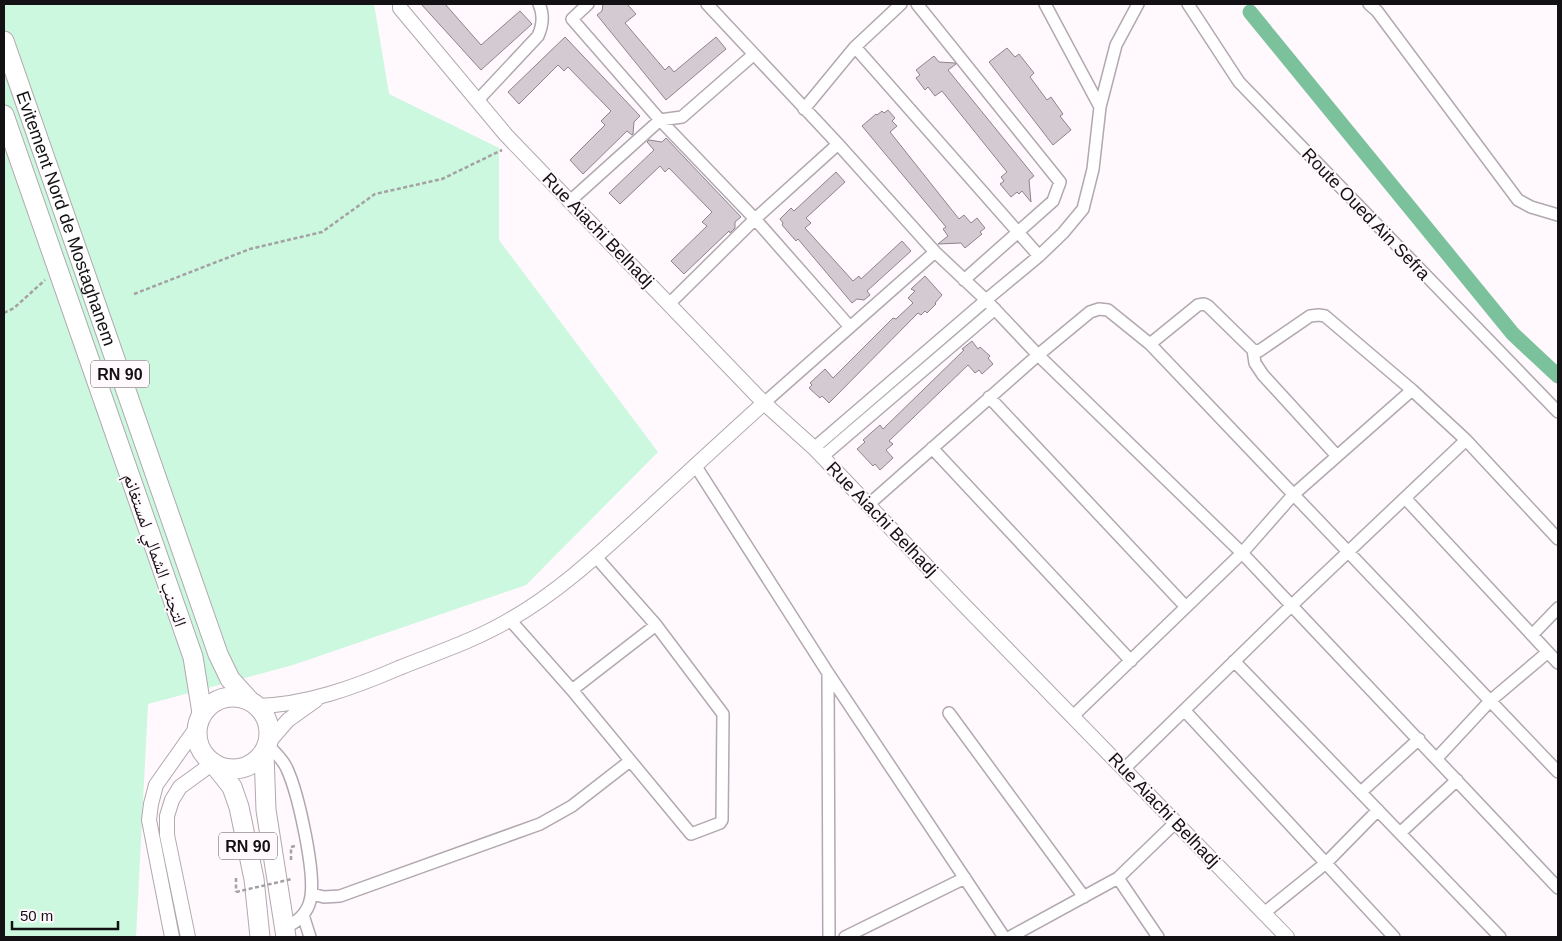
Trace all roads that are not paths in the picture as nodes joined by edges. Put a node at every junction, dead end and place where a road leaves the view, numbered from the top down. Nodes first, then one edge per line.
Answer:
1 (400, 4) edge
2 (539, 4) edge
3 (588, 4) edge
4 (707, 4) edge
5 (901, 4) edge
6 (917, 4) edge
7 (1045, 4) edge
8 (1138, 4) edge
9 (1188, 4) edge
10 (1369, 4) edge
11 (4, 41) edge
12 (855, 48) junction
13 (753, 55) junction
14 (478, 100) junction
15 (1100, 107) junction
16 (804, 108) junction
17 (4, 115) edge
18 (660, 120) junction
19 (838, 144) junction
20 (570, 201) junction
21 (1558, 215) edge
22 (755, 219) junction
23 (1018, 232) junction
24 (935, 252) junction
25 (1039, 256) junction
26 (964, 280) junction
27 (986, 300) junction
28 (669, 304) junction
29 (995, 310) junction
30 (850, 327) junction
31 (1150, 344) junction
32 (1253, 350) junction
33 (1038, 354) junction
34 (100, 389) joint
35 (1412, 390) junction
36 (989, 397) junction
37 (764, 403) junction
38 (1558, 412) edge
39 (1466, 440) junction
40 (932, 448) junction
41 (818, 453) junction
42 (1337, 456) junction
43 (695, 466) junction
44 (1294, 495) junction
45 (1404, 498) junction
46 (868, 506) junction
47 (1558, 539) edge
48 (1348, 552) junction
49 (1242, 553) junction
50 (596, 557) junction
51 (1291, 606) junction
52 (1186, 607) junction
53 (1558, 608) edge
54 (510, 620) junction
55 (656, 626) junction
56 (1532, 635) junction
57 (1548, 652) junction
58 (1131, 661) junction
59 (1234, 661) junction
60 (1558, 663) edge
61 (828, 672) junction
62 (572, 690) junction
63 (323, 695) junction
64 (1490, 701) junction
65 (253, 703) junction
66 (1185, 711) junction
67 (949, 713) dead end
68 (1073, 716) junction
69 (200, 720) junction
70 (1419, 739) junction
71 (267, 747) junction
72 (1436, 758) junction
73 (630, 761) junction
74 (213, 763) junction
75 (1124, 769) junction
76 (1558, 772) edge
77 (1457, 780) junction
78 (1360, 792) junction
79 (1378, 810) junction
80 (1176, 822) junction
81 (1400, 833) junction
82 (1326, 863) junction
83 (965, 878) junction
84 (1118, 878) junction
85 (1558, 888) edge
86 (312, 894) junction
87 (1084, 897) junction
88 (1264, 913) junction
89 (303, 915) junction
90 (286, 933) edge
91 (172, 937) edge
92 (188, 937) edge
93 (260, 937) edge
94 (310, 937) edge
95 (829, 937) edge
96 (844, 937) edge
97 (1004, 937) edge
98 (1010, 937) edge
99 (1156, 937) edge
100 (1287, 937) edge
101 (1394, 937) edge
102 (1500, 937) edge

1 - 14 street, Rue Aiachi Belhadj
2 - 14 street
3 - 18 street
4 - 13 street
5 - 12 street
6 - 23 street
7 - 15 street
8 - 15 street
9 - 38 street, Route Oued Ain Sefra
10 - 21 street
11 - 65 highway, Evitement Nord de Mostaghanem / RN 90
12 - 16 street
12 - 23 street
13 - 16 street
13 - 18 street
14 - 20 street, Rue Aiachi Belhadj
15 - 25 street
16 - 19 street
17 - 34 highway, Evitement Nord de Mostaghanem / RN 90
18 - 20 street
18 - 22 street
19 - 22 street
19 - 24 street
20 - 28 street, Rue Aiachi Belhadj
22 - 28 street
22 - 30 street
23 - 25 street
23 - 26 street
24 - 26 street
24 - 30 street
25 - 27 street
26 - 27 street
27 - 29 street
27 - 41 street
28 - 37 street, Rue Aiachi Belhadj
29 - 33 street
29 - 41 street
30 - 37 street
31 - 32 street
31 - 33 street
31 - 44 street
32 - 35 street
32 - 42 street
33 - 36 street
33 - 49 street
34 - 69 highway, التجنب الشمالي لمستغانم / RN 90
35 - 39 street
35 - 42 street
36 - 40 street
36 - 52 street
37 - 41 street, Rue Aiachi Belhadj
37 - 43 street
39 - 45 street
39 - 47 street
40 - 46 street
40 - 58 street
41 - 46 street, Rue Aiachi Belhadj
42 - 44 street
43 - 50 street
43 - 61 street
44 - 48 street
44 - 49 street
45 - 48 street
45 - 56 street
46 - 68 street, Rue Aiachi Belhadj
48 - 51 street
48 - 64 street
49 - 51 street
49 - 52 street
50 - 54 street
50 - 55 street
51 - 59 street
51 - 70 street
52 - 58 street
53 - 56 street
54 - 62 street
54 - 63 street
55 - 62 street
55 - 73 street
56 - 57 street
57 - 60 street
57 - 64 street
58 - 68 street
59 - 66 street
59 - 78 street
61 - 83 street
61 - 95 street
62 - 73 street
63 - 65 street
63 - 71 street
64 - 72 street
64 - 76 street
65 - 69 highway
65 - 71 highway
66 - 75 street
66 - 82 street
67 - 87 street
68 - 75 street, Rue Aiachi Belhadj
69 - 74 highway
69 - 91 street
70 - 72 street
70 - 78 street
71 - 74 highway
71 - 86 street
71 - 90 highway, RN 90
72 - 77 street
73 - 86 street
74 - 92 street
74 - 93 highway, RN 90
75 - 80 street, Rue Aiachi Belhadj
77 - 81 street
77 - 85 street
78 - 79 street
79 - 81 street
79 - 82 street
80 - 84 street
80 - 88 street, Rue Aiachi Belhadj
81 - 102 street
82 - 88 street
82 - 101 street
83 - 96 street
83 - 97 street
84 - 87 street
84 - 99 street
86 - 89 street
87 - 98 street
88 - 100 street, Rue Aiachi Belhadj
89 - 90 street
89 - 94 street

